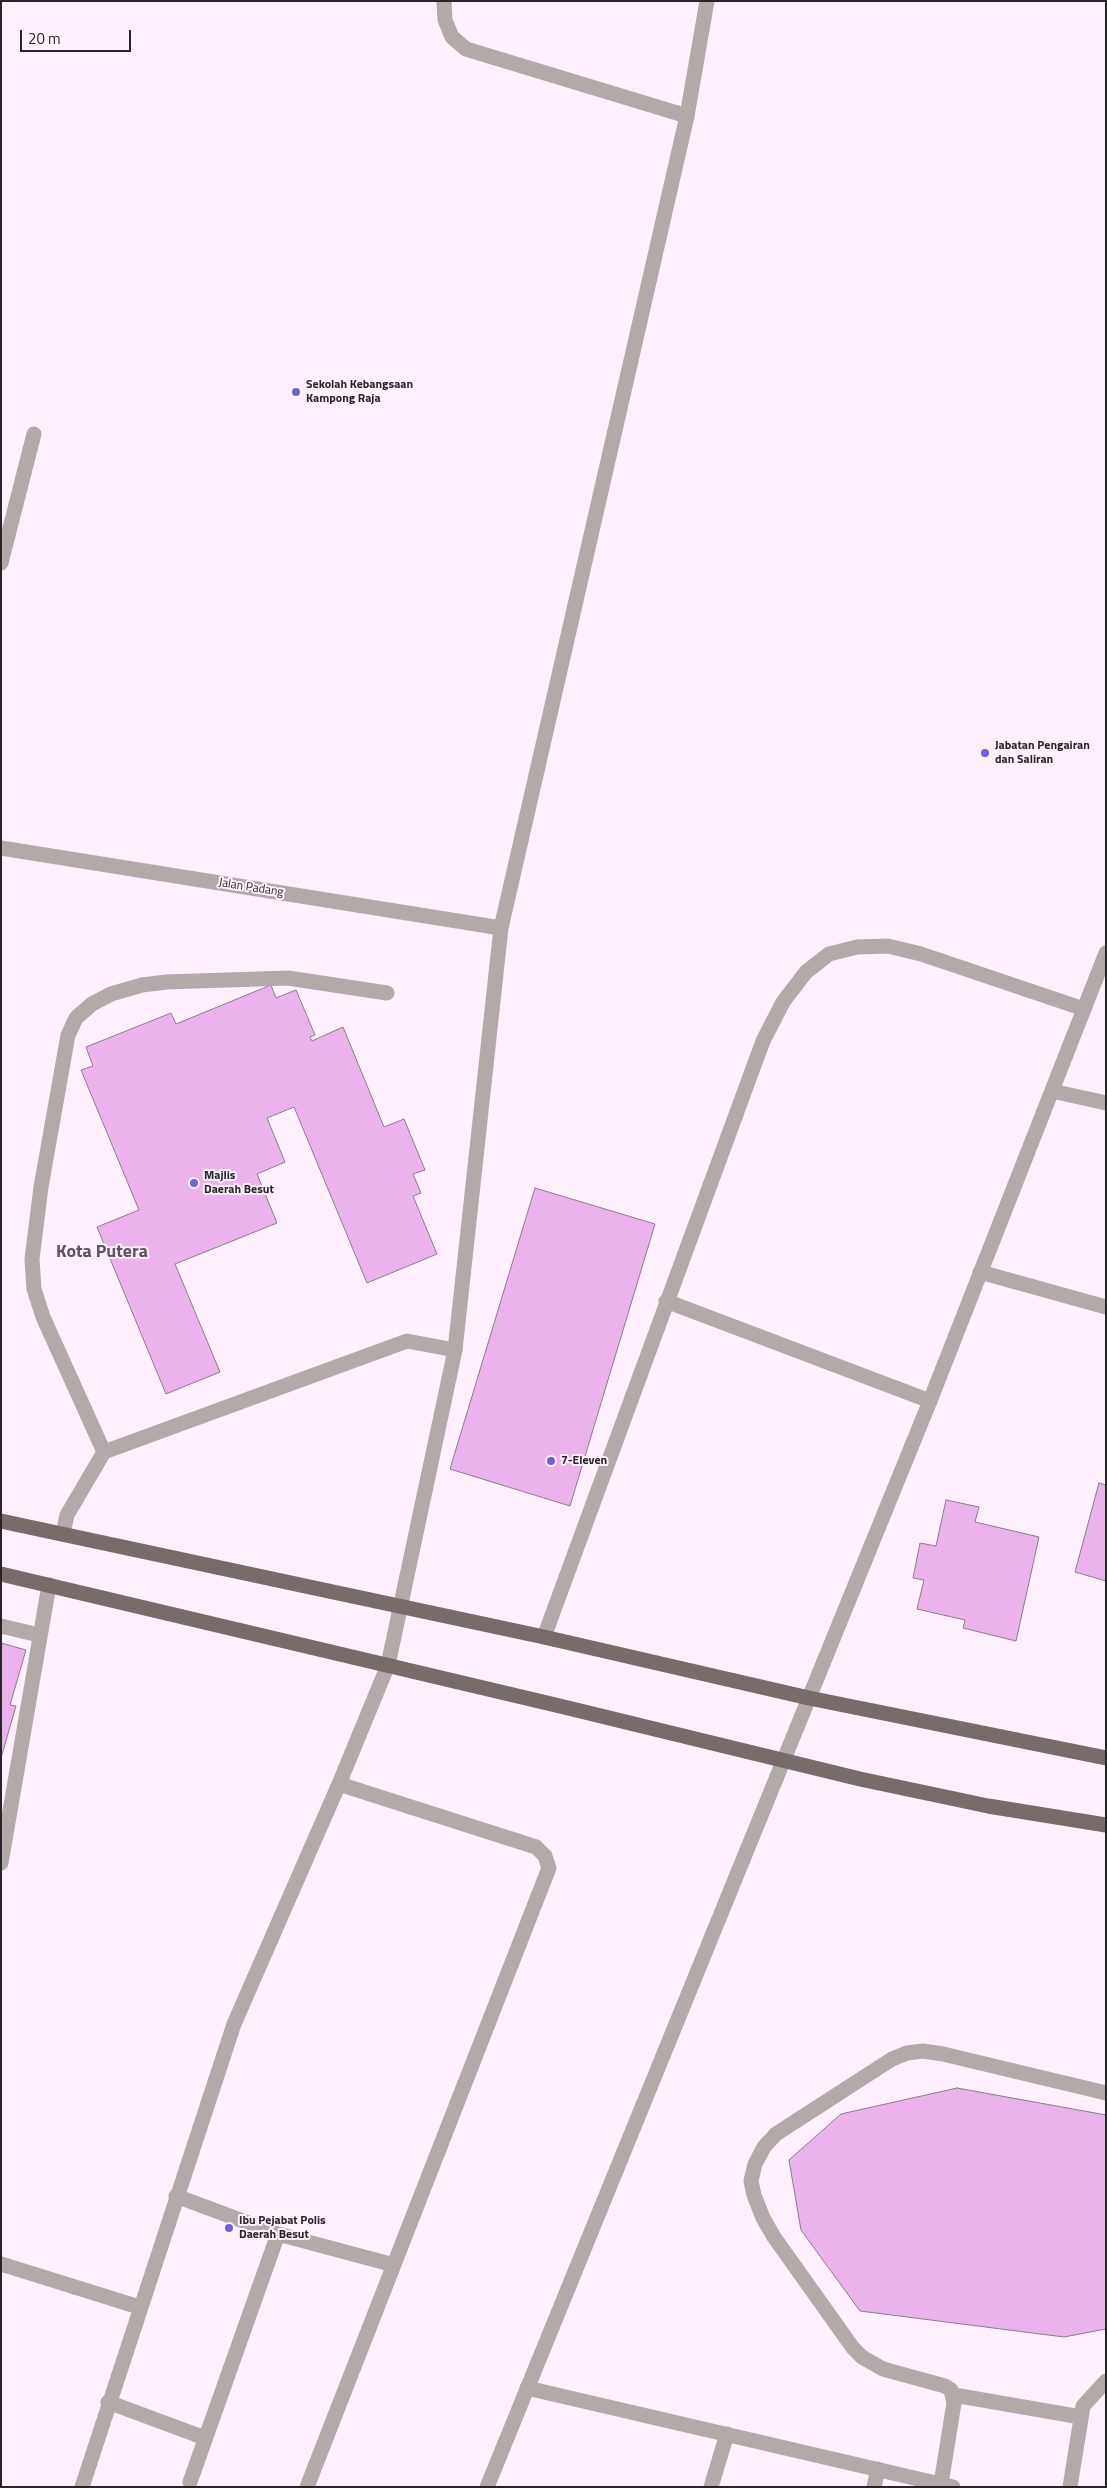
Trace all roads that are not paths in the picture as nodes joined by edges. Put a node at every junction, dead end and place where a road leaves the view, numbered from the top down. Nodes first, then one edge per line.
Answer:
1 (444, 1) edge
2 (707, 1) edge
3 (687, 116) junction
4 (34, 434) dead end
5 (1, 563) edge
6 (1, 848) edge
7 (501, 928) junction
8 (1106, 953) edge
9 (387, 993) dead end
10 (1084, 1009) junction
11 (1052, 1091) junction
12 (1106, 1102) edge
13 (980, 1272) junction
14 (666, 1301) junction
15 (1106, 1307) edge
16 (455, 1350) junction
17 (930, 1401) junction
18 (104, 1452) junction
19 (1, 1521) edge
20 (63, 1534) junction
21 (1, 1574) edge
22 (49, 1585) junction
23 (401, 1606) junction
24 (1, 1626) edge
25 (39, 1635) junction
26 (544, 1636) junction
27 (388, 1666) junction
28 (809, 1698) junction
29 (1106, 1758) edge
30 (783, 1761) junction
31 (339, 1784) junction
32 (1106, 1825) edge
33 (1, 1864) edge
34 (1106, 2093) edge
35 (176, 2196) junction
36 (278, 2234) junction
37 (1, 2264) edge
38 (394, 2265) junction
39 (139, 2308) junction
40 (1106, 2381) edge
41 (527, 2388) junction
42 (954, 2395) junction
43 (108, 2402) junction
44 (1081, 2417) junction
45 (727, 2434) junction
46 (205, 2438) junction
47 (878, 2469) junction
48 (190, 2482) dead end
49 (947, 2485) edge
50 (82, 2487) edge
51 (307, 2487) edge
52 (487, 2487) edge
53 (710, 2487) edge
54 (874, 2487) edge
55 (1070, 2487) edge

1 - 3 street
2 - 3 street
3 - 7 street
4 - 5 street
6 - 7 street, Jalan Padang
7 - 16 street
8 - 10 street
9 - 18 street
10 - 11 street
10 - 14 street
11 - 12 street
11 - 13 street
13 - 15 street
13 - 17 street
14 - 17 street
14 - 26 street
16 - 18 street
16 - 23 street
17 - 28 street
18 - 20 street
19 - 20 main road
20 - 23 main road
21 - 22 main road
22 - 25 street
22 - 27 main road
23 - 26 main road
23 - 27 street
24 - 25 street
25 - 33 street
26 - 28 main road
27 - 30 main road
27 - 31 street
28 - 29 main road
28 - 30 street
30 - 32 main road
30 - 41 street
31 - 35 street
31 - 38 street
34 - 42 street
35 - 36 street
35 - 39 street
36 - 38 street
36 - 46 street
37 - 39 street
38 - 51 street
39 - 43 street
40 - 44 street
41 - 45 street
41 - 52 street
42 - 44 street
42 - 49 street
43 - 46 street
43 - 50 street
44 - 55 street
45 - 47 street
45 - 53 street
46 - 48 street
47 - 49 street
47 - 54 street

